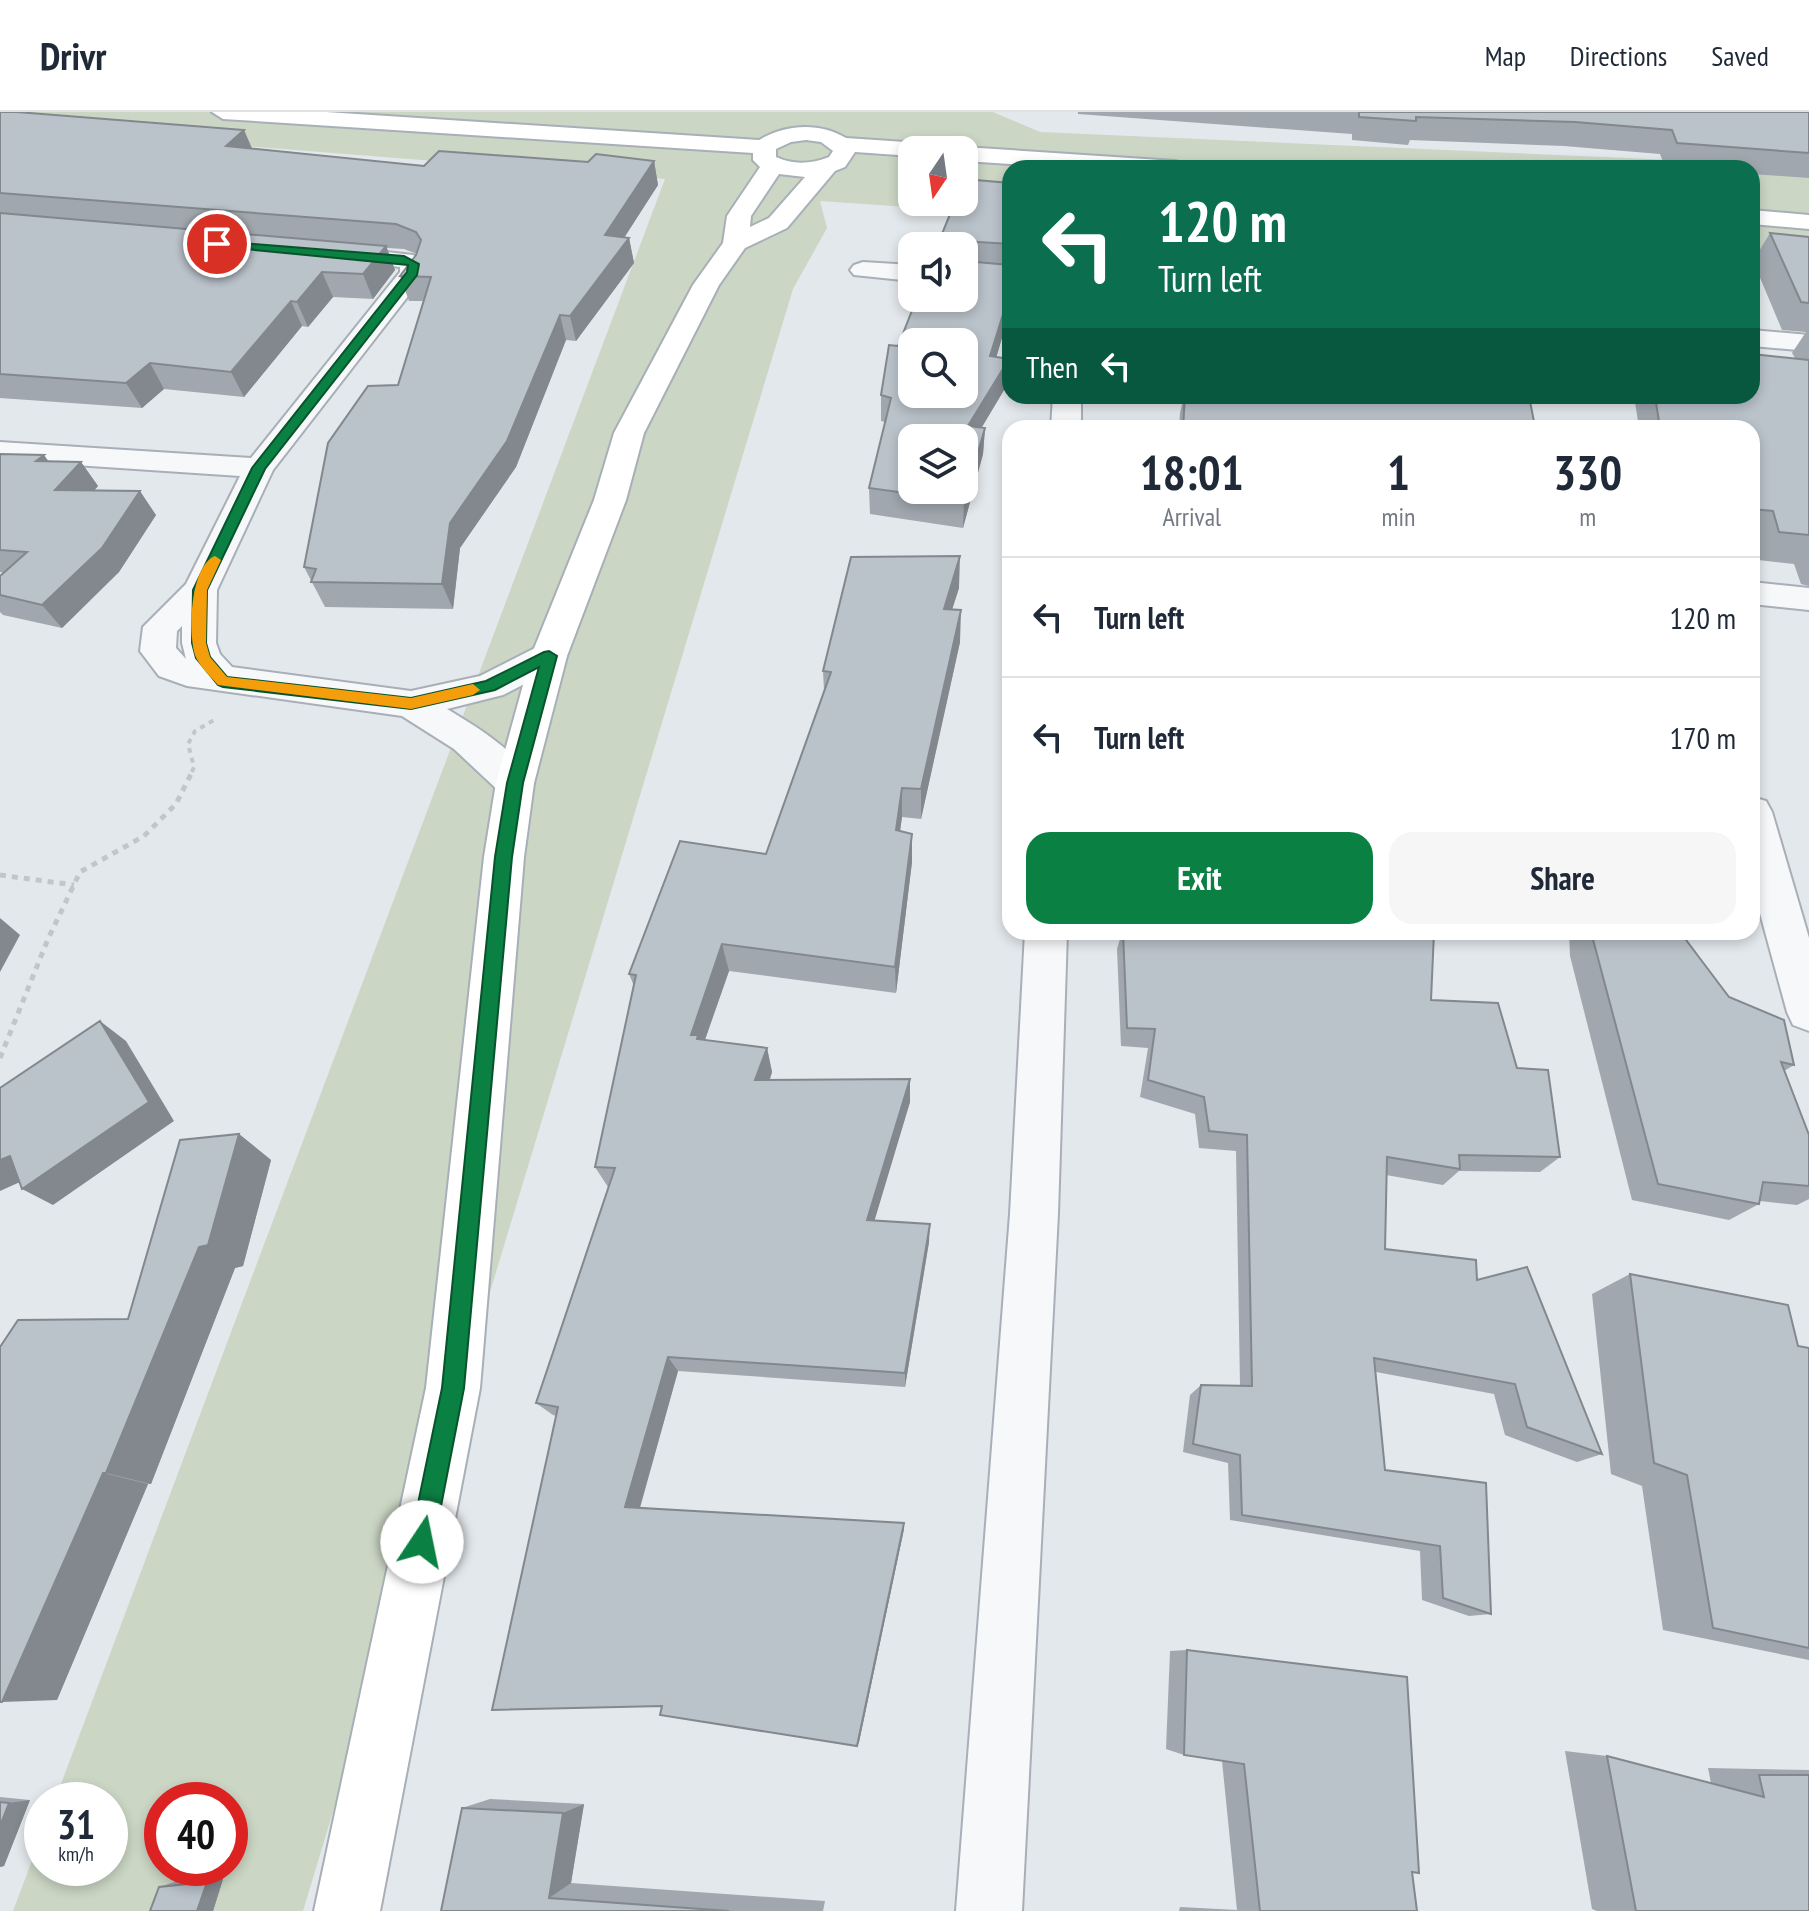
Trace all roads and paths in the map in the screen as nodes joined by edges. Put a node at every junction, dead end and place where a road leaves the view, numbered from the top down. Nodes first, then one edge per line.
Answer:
1 (223, 112) edge
2 (898, 152) edge
3 (978, 155) edge
4 (768, 156) junction
5 (835, 157) junction
6 (1054, 160) edge
7 (898, 164) edge
8 (978, 169) edge
9 (1002, 170) edge
10 (1760, 205) edge
11 (1809, 208) edge
12 (1760, 218) edge
13 (1809, 222) edge
14 (736, 243) junction
15 (310, 252) edge
16 (863, 270) dead end
17 (898, 272) edge
18 (1760, 339) edge
19 (1809, 343) edge
20 (0, 451) edge
21 (259, 468) junction
22 (1760, 594) edge
23 (1809, 599) edge
24 (549, 656) junction
25 (223, 681) junction
26 (411, 704) junction
27 (515, 783) junction
28 (1760, 840) edge
29 (0, 875) edge
30 (74, 885) junction
31 (1046, 940) edge
32 (1809, 1012) edge
33 (0, 1058) edge
34 (347, 1911) edge
35 (989, 1911) edge

1 - 4 street
2 - 5 street
3 - 6 street
4 - 5 street
4 - 5 street
4 - 14 street
5 - 7 street
5 - 14 street
8 - 9 street
10 - 11 street
12 - 13 street
14 - 24 street
15 - 21 street
16 - 17 street
18 - 19 street
20 - 21 street
21 - 25 street
22 - 23 street
24 - 26 street
24 - 27 street
25 - 26 street
25 - 30 path
26 - 27 street
27 - 34 street
28 - 32 street
29 - 30 path
30 - 33 path
31 - 35 street

